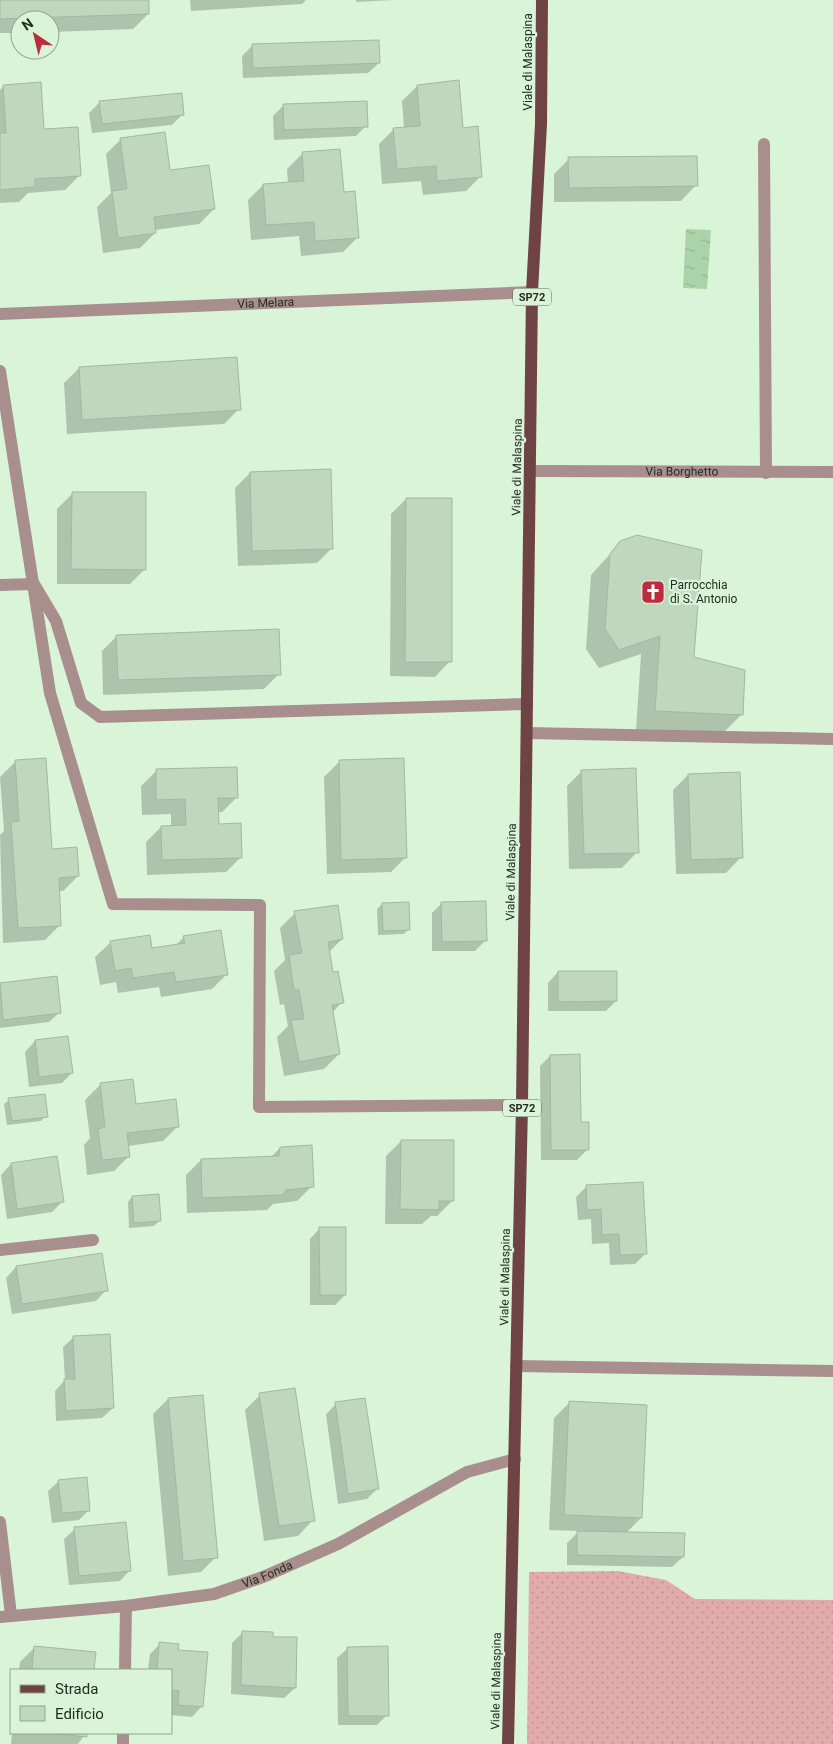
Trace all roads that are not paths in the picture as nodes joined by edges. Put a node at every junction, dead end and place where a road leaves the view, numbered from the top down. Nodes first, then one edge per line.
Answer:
1 (542, 0) edge
2 (764, 144) dead end
3 (532, 292) junction
4 (0, 314) edge
5 (0, 371) edge
6 (531, 471) junction
7 (833, 472) edge
8 (766, 473) junction
9 (34, 584) junction
10 (0, 585) edge
11 (527, 704) junction
12 (526, 733) junction
13 (833, 739) edge
14 (522, 1105) junction
15 (93, 1240) dead end
16 (0, 1250) edge
17 (516, 1366) junction
18 (833, 1371) edge
19 (514, 1459) junction
20 (0, 1522) edge
21 (126, 1606) junction
22 (6, 1616) edge
23 (125, 1669) edge
24 (508, 1744) edge

1 - 3 main road, Viale di Malaspina / SP72
2 - 8 street
3 - 4 street, Via Melara
3 - 6 main road, Viale di Malaspina / SP72
5 - 9 street
6 - 8 street, Via Borghetto
6 - 11 main road, Viale di Malaspina / SP72
7 - 8 street, Via Borghetto
9 - 10 street
9 - 11 street
9 - 14 street
11 - 12 main road, Viale di Malaspina / SP72
12 - 13 street
12 - 14 main road, Viale di Malaspina / SP72
14 - 17 main road, Viale di Malaspina / SP72
15 - 16 street
17 - 18 street
17 - 19 main road, Viale di Malaspina / SP72
19 - 21 street, Via Fonda
19 - 24 main road, Viale di Malaspina / SP72
20 - 22 street
21 - 22 street, Via Fonda
21 - 23 street

